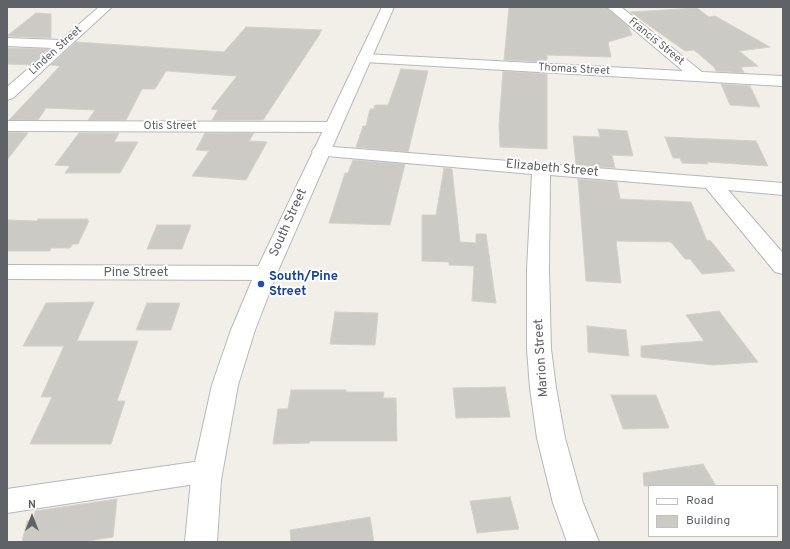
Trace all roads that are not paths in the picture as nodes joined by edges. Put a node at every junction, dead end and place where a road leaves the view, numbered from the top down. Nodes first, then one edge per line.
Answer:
1 (106, 7) edge
2 (388, 7) edge
3 (613, 7) edge
4 (7, 42) edge
5 (64, 44) junction
6 (364, 58) junction
7 (699, 77) junction
8 (783, 82) edge
9 (7, 95) edge
10 (7, 126) edge
11 (332, 127) junction
12 (321, 151) junction
13 (541, 168) junction
14 (712, 184) junction
15 (783, 189) edge
16 (783, 267) edge
17 (7, 272) edge
18 (266, 273) junction
19 (208, 471) junction
20 (7, 501) edge
21 (201, 542) edge
22 (583, 542) edge

1 - 5 street, Linden Street
2 - 6 street, South Street
3 - 7 street, Francis Street
4 - 5 street
5 - 9 street, Linden Street
6 - 7 street, Thomas Street
6 - 11 street, South Street
7 - 8 street, Thomas Street
10 - 11 street, Otis Street
11 - 12 street, South Street
12 - 13 street, Elizabeth Street
12 - 18 street, South Street
13 - 14 street, Elizabeth Street
13 - 22 street, Marion Street
14 - 15 street, Elizabeth Street
14 - 16 street
17 - 18 street, Pine Street
18 - 19 street, South Street
19 - 20 street
19 - 21 street, South Street

